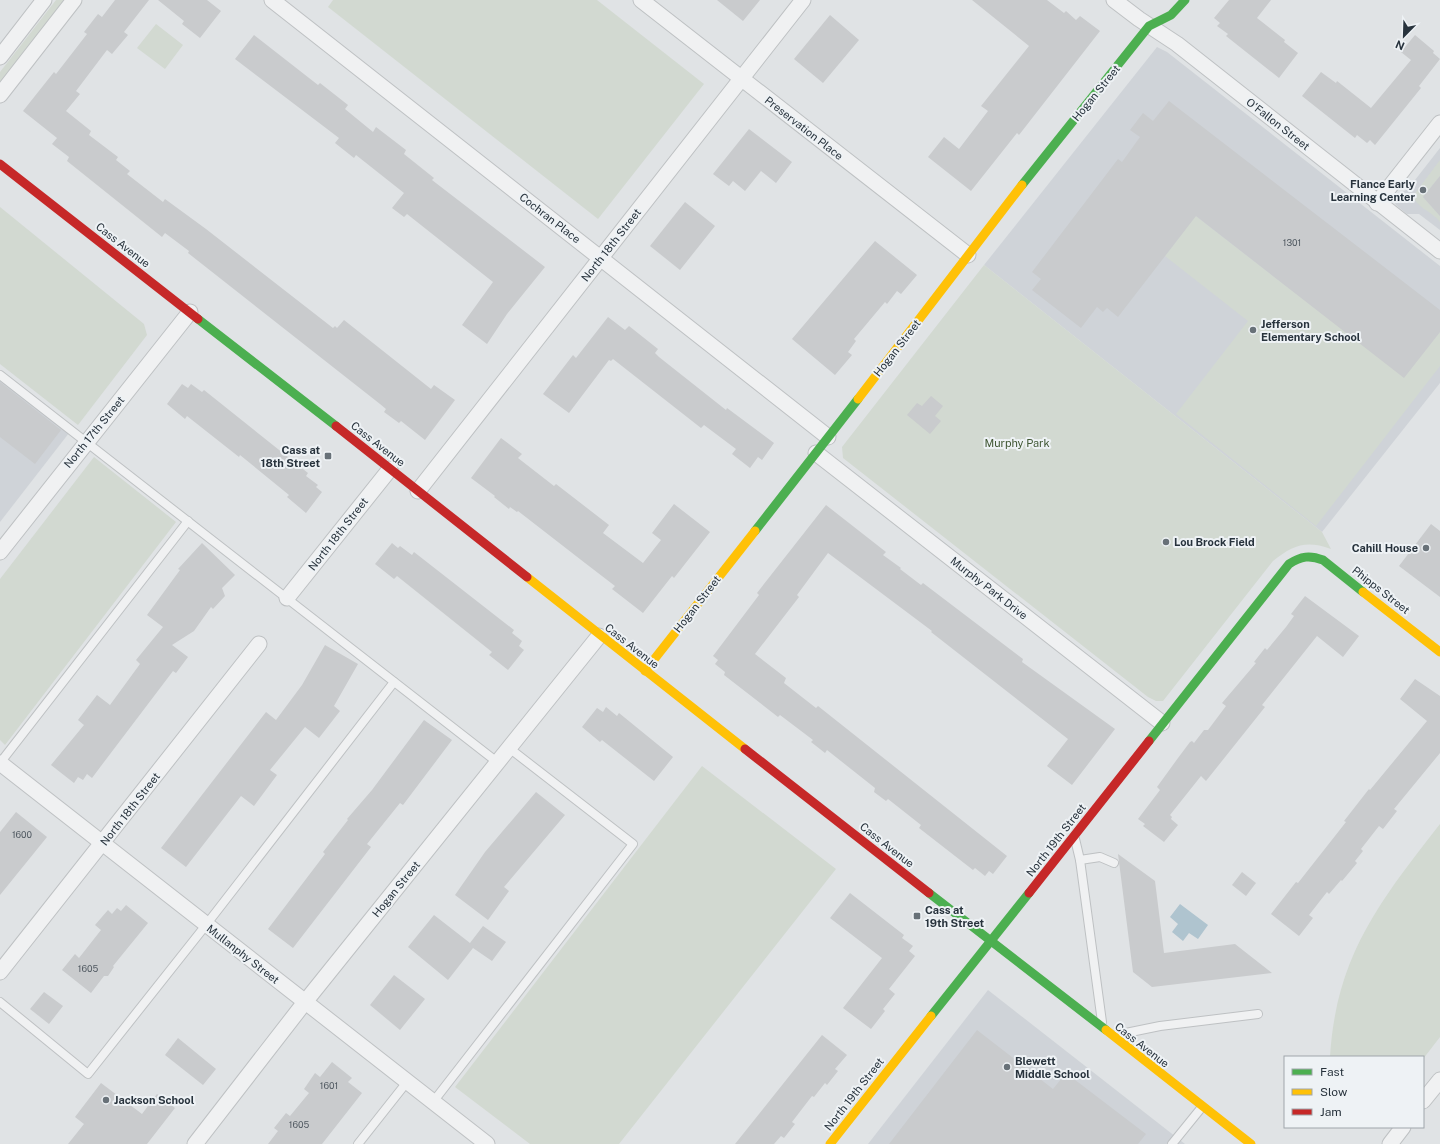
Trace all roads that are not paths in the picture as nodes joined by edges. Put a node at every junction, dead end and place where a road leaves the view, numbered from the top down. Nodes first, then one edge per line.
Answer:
1 (44, 0) edge
2 (74, 0) edge
3 (272, 0) edge
4 (641, 0) edge
5 (803, 0) edge
6 (1114, 0) edge
7 (1185, 0) edge
8 (1149, 26) junction
9 (0, 57) edge
10 (742, 78) junction
11 (0, 95) edge
12 (1440, 123) edge
13 (0, 164) edge
14 (1377, 202) junction
15 (1440, 251) edge
16 (968, 255) junction
17 (601, 258) junction
18 (190, 312) junction
19 (0, 375) edge
20 (828, 437) junction
21 (86, 442) junction
22 (816, 453) junction
23 (390, 469) junction
24 (418, 491) junction
25 (188, 521) junction
26 (0, 552) edge
27 (1304, 556) joint
28 (287, 598) junction
29 (599, 636) junction
30 (259, 644) dead end
31 (1440, 652) edge
32 (644, 671) junction
33 (394, 682) junction
34 (1162, 723) junction
35 (509, 748) junction
36 (497, 762) junction
37 (0, 763) edge
38 (1074, 836) junction
39 (102, 843) junction
40 (1080, 860) junction
41 (1114, 863) dead end
42 (206, 924) junction
43 (990, 941) junction
44 (0, 972) edge
45 (0, 1002) edge
46 (305, 1002) junction
47 (1258, 1014) dead end
48 (1103, 1029) junction
49 (1111, 1036) junction
50 (1440, 1080) edge
51 (407, 1082) junction
52 (1424, 1100) edge
53 (433, 1102) junction
54 (1203, 1107) junction
55 (1402, 1128) edge
56 (195, 1144) edge
57 (358, 1144) edge
58 (487, 1144) edge
59 (830, 1144) edge
60 (1172, 1144) edge
61 (1251, 1144) edge
62 (1390, 1144) edge

1 - 9 street
2 - 11 street
3 - 17 street, Cochran Place
4 - 10 street, Preservation Place
5 - 10 street, North 18th Street
6 - 8 street, O'Fallon Street
7 - 8 street
8 - 14 street, O'Fallon Street
8 - 16 street, Hogan Street
10 - 16 street, Preservation Place
10 - 17 street, North 18th Street
12 - 14 street
13 - 18 street, Cass Avenue
14 - 15 street, O'Fallon Street
16 - 20 street, Hogan Street
17 - 20 street, Cochran Place
17 - 24 street, North 18th Street
18 - 21 street, North 17th Street
18 - 23 street, Cass Avenue
19 - 21 lane
20 - 22 street, Hogan Street
21 - 25 lane
21 - 26 street, North 17th Street
22 - 32 street, Hogan Street
22 - 34 street, Murphy Park Drive
23 - 24 street, Cass Avenue
23 - 28 street, North 18th Street
24 - 29 street, Cass Avenue
25 - 28 lane
25 - 37 lane
27 - 31 street, Phipps Street
27 - 34 street, North 19th Street
28 - 33 lane
29 - 32 street, Cass Avenue
29 - 35 street, Hogan Street
30 - 39 street, North 18th Street
32 - 43 street, Cass Avenue
33 - 36 lane
33 - 42 lane
34 - 38 street, North 19th Street
35 - 36 street, Hogan Street
35 - 53 lane
36 - 46 street, Hogan Street
37 - 39 street, Mullanphy Street
38 - 40 lane
38 - 43 street, North 19th Street
39 - 42 street, Mullanphy Street
39 - 44 street, North 18th Street
40 - 41 lane
40 - 48 lane
42 - 45 lane
42 - 46 street, Mullanphy Street
43 - 48 street, Cass Avenue
43 - 59 street, North 19th Street
46 - 51 street, Mullanphy Street
46 - 56 street, Hogan Street
47 - 49 lane
48 - 49 street, Cass Avenue
49 - 54 street, Cass Avenue
50 - 52 street
51 - 53 street, Mullanphy Street
51 - 57 lane
53 - 58 street, Mullanphy Street
54 - 60 lane
54 - 61 street, Cass Avenue
55 - 62 street

